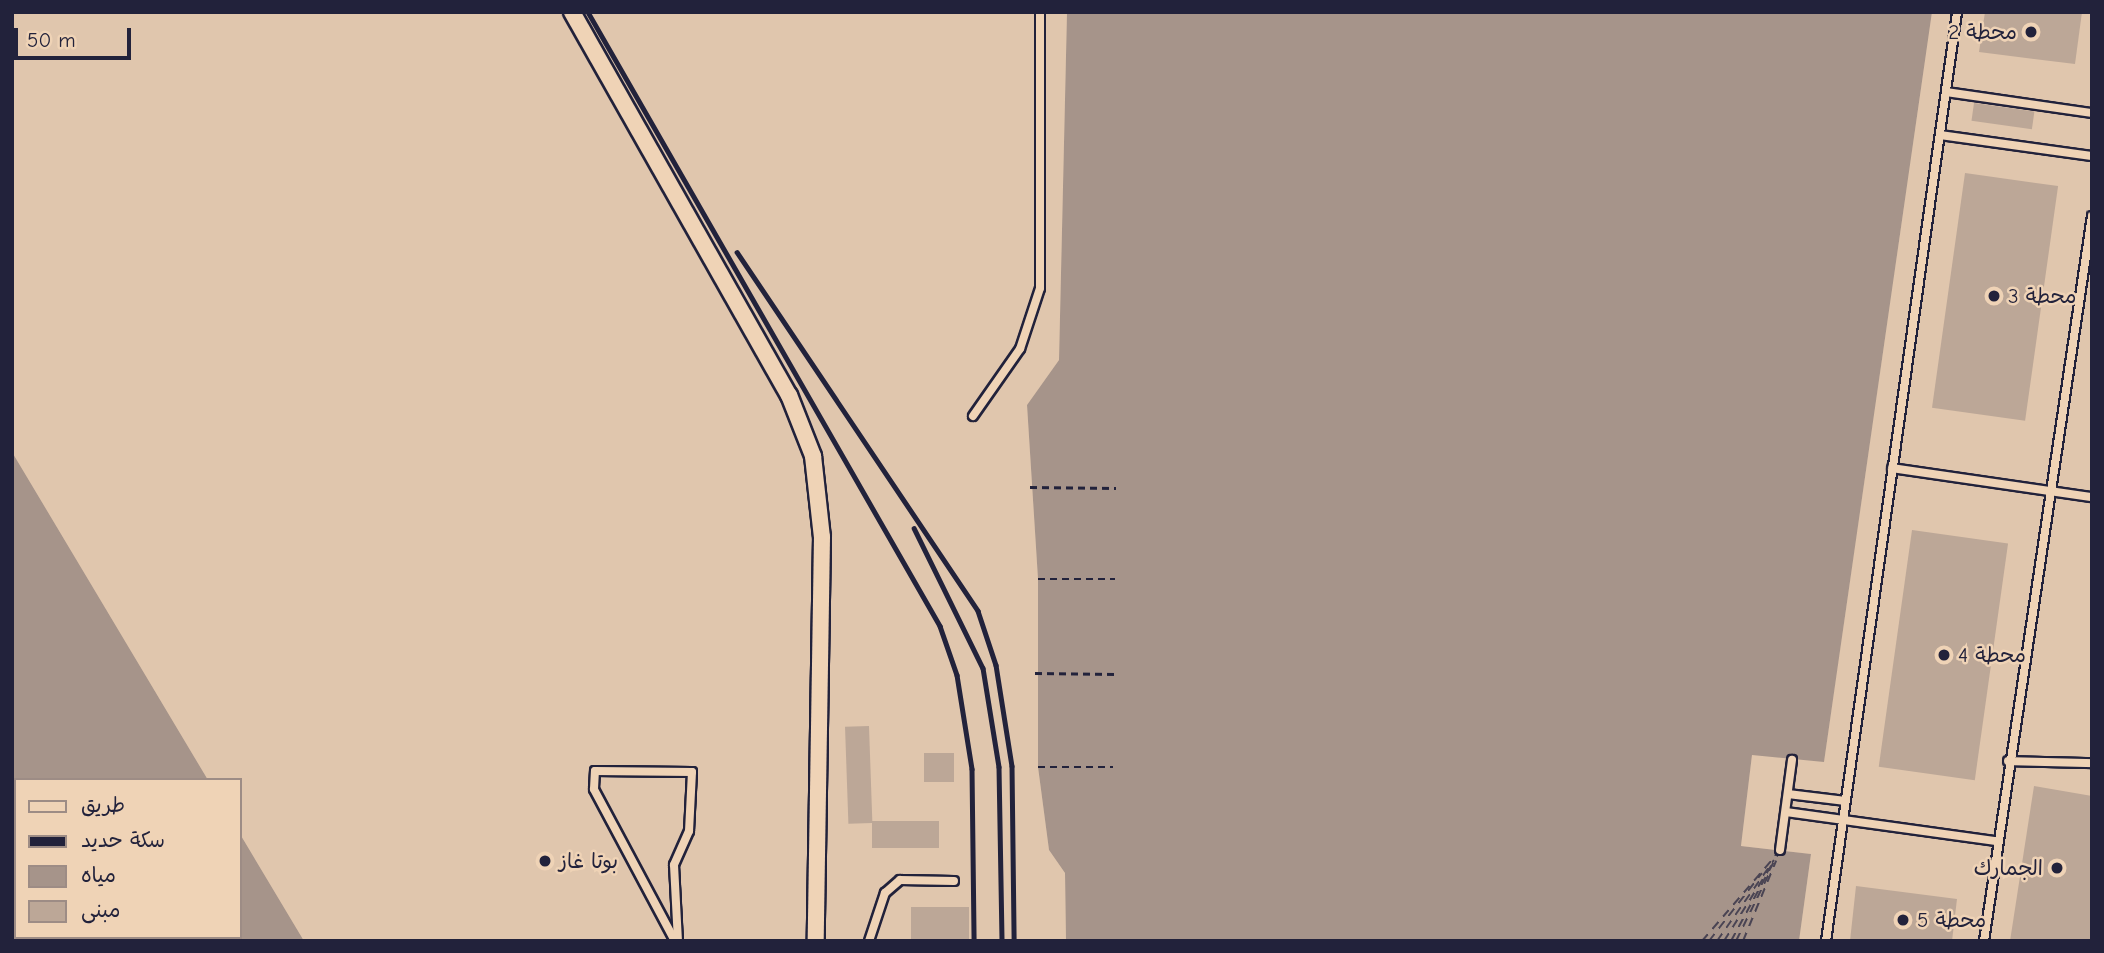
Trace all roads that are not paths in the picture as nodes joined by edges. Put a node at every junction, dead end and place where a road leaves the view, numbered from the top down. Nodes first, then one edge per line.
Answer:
1 (572, 12) edge
2 (1040, 12) edge
3 (1957, 12) edge
4 (1945, 92) junction
5 (2092, 113) edge
6 (1940, 135) junction
7 (2092, 156) edge
8 (2092, 216) edge
9 (972, 416) dead end
10 (1892, 468) junction
11 (2053, 494) junction
12 (2092, 497) edge
13 (1792, 760) dead end
14 (2008, 761) junction
15 (2092, 763) edge
16 (1788, 794) junction
17 (1846, 801) junction
18 (1786, 813) junction
19 (1843, 820) junction
20 (1996, 841) junction
21 (1780, 850) dead end
22 (954, 881) dead end
23 (677, 941) edge
24 (816, 941) edge
25 (869, 941) edge
26 (1826, 941) edge
27 (1984, 941) edge

1 - 24 street
2 - 9 lane
3 - 4 lane
4 - 5 lane
4 - 6 lane
6 - 7 lane
6 - 10 lane
8 - 11 lane
10 - 11 lane
10 - 17 lane
11 - 12 lane
11 - 14 lane
13 - 16 lane
14 - 15 lane
14 - 20 lane
16 - 17 lane
16 - 18 lane
17 - 19 lane
18 - 19 lane
18 - 21 lane
19 - 20 lane
19 - 26 lane
20 - 27 lane
22 - 25 lane
23 - 23 lane

